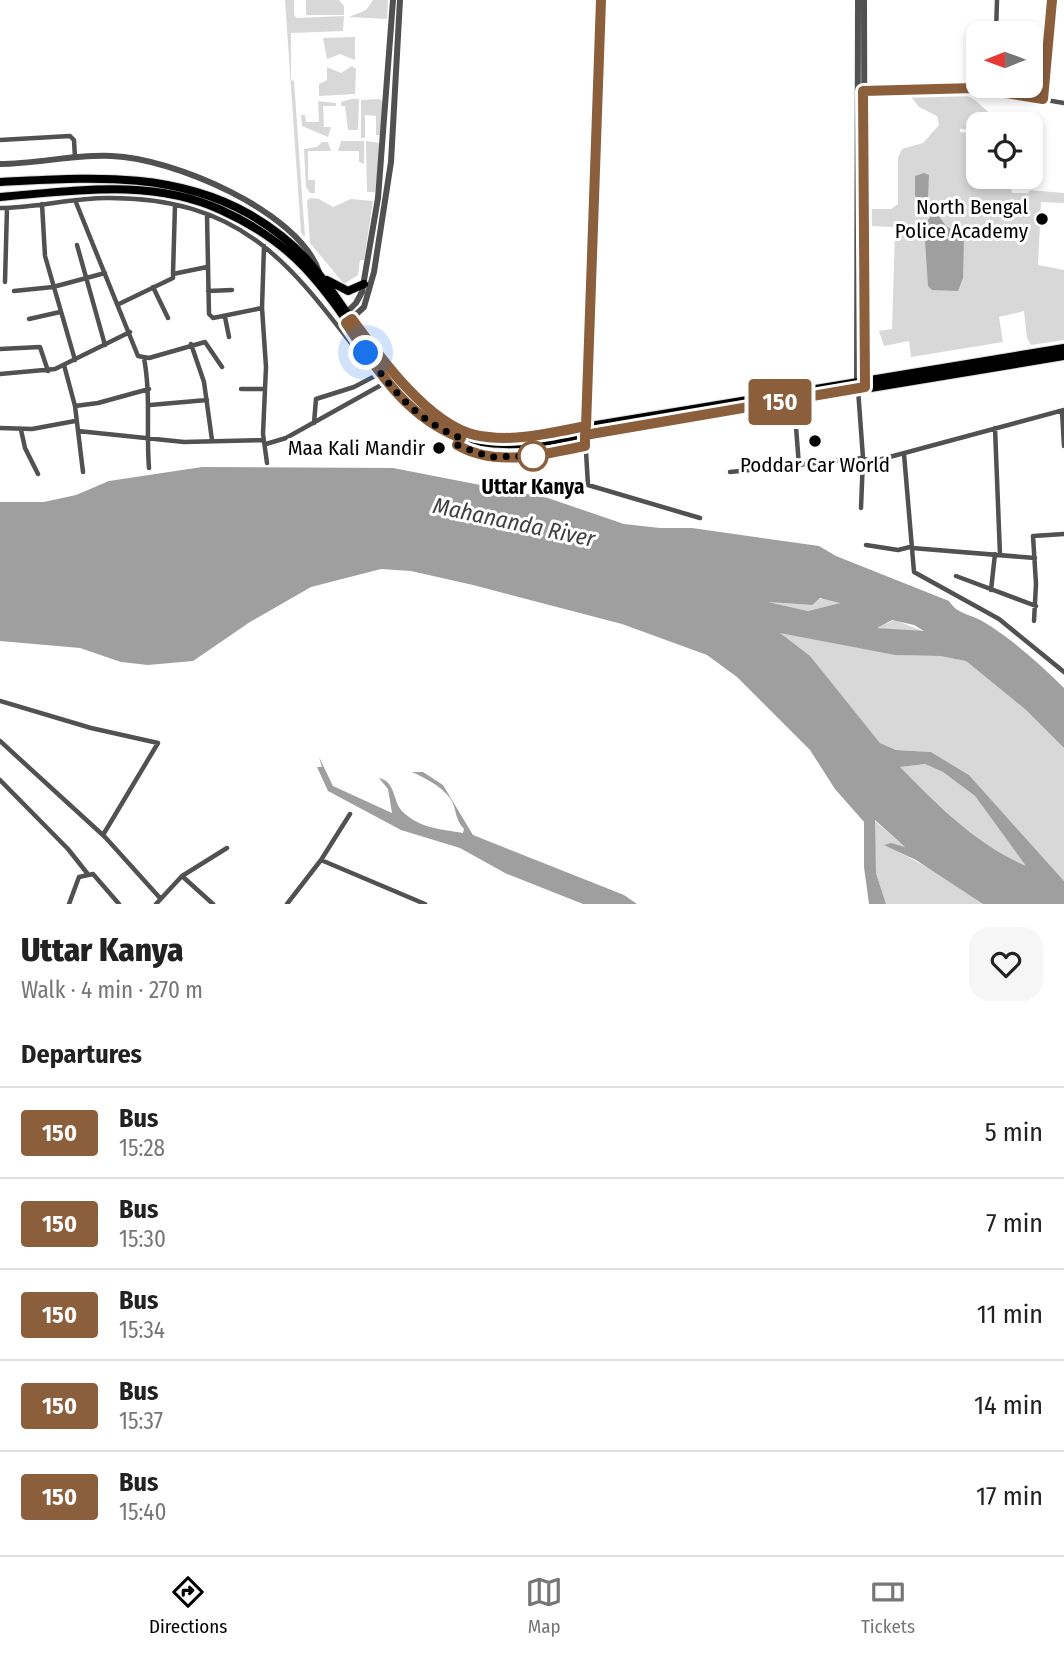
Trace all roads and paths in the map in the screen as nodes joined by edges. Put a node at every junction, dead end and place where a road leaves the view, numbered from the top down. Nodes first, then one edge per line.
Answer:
1 (393, 0) edge
2 (400, 0) edge
3 (601, 0) edge
4 (858, 0) edge
5 (864, 0) edge
6 (997, 0) edge
7 (1052, 0) edge
8 (996, 21) edge
9 (389, 65) junction
10 (398, 65) junction
11 (863, 91) junction
12 (1043, 99) junction
13 (1064, 103) edge
14 (0, 140) edge
15 (75, 159) junction
16 (0, 164) edge
17 (0, 182) edge
18 (0, 197) edge
19 (382, 198) junction
20 (75, 200) junction
21 (42, 204) junction
22 (175, 205) junction
23 (0, 208) edge
24 (7, 208) junction
25 (207, 215) junction
26 (77, 245) dead end
27 (264, 246) junction
28 (207, 267) junction
29 (370, 272) junction
30 (105, 273) junction
31 (173, 274) junction
32 (319, 274) junction
33 (87, 279) junction
34 (5, 282) dead end
35 (364, 285) junction
36 (153, 287) junction
37 (53, 288) junction
38 (232, 290) dead end
39 (14, 291) dead end
40 (208, 291) junction
41 (119, 304) junction
42 (262, 308) junction
43 (61, 312) junction
44 (225, 317) junction
45 (168, 318) dead end
46 (29, 319) dead end
47 (345, 320) junction
48 (131, 332) junction
49 (229, 337) dead end
50 (191, 344) junction
51 (105, 345) junction
52 (0, 348) edge
53 (1064, 348) edge
54 (1064, 356) edge
55 (144, 358) junction
56 (75, 360) junction
57 (64, 365) junction
58 (222, 367) dead end
59 (48, 371) junction
60 (0, 374) edge
61 (378, 374) junction
62 (385, 383) junction
63 (861, 384) junction
64 (149, 388) junction
65 (240, 389) dead end
66 (265, 389) junction
67 (794, 399) junction
68 (207, 400) junction
69 (149, 405) junction
70 (75, 406) junction
71 (1063, 411) edge
72 (75, 421) junction
73 (314, 423) junction
74 (0, 428) edge
75 (995, 428) junction
76 (21, 430) junction
77 (586, 430) junction
78 (78, 431) junction
79 (460, 434) junction
80 (146, 436) junction
81 (212, 440) junction
82 (265, 442) junction
83 (585, 446) junction
84 (1064, 446) edge
85 (904, 454) junction
86 (863, 458) junction
87 (267, 463) dead end
88 (799, 466) junction
89 (149, 468) dead end
90 (83, 472) dead end
91 (730, 472) dead end
92 (38, 474) dead end
93 (861, 508) dead end
94 (700, 518) dead end
95 (1064, 534) edge
96 (866, 545) dead end
97 (911, 547) junction
98 (997, 554) junction
99 (1035, 558) junction
100 (956, 576) dead end
101 (991, 590) junction
102 (1036, 606) junction
103 (1034, 621) dead end
104 (1064, 672) edge
105 (0, 701) edge
106 (0, 741) edge
107 (0, 780) edge
108 (350, 814) dead end
109 (103, 835) junction
110 (227, 848) dead end
111 (321, 860) junction
112 (87, 873) junction
113 (182, 876) junction
114 (160, 898) junction
115 (69, 904) edge
116 (119, 904) edge
117 (156, 904) edge
118 (213, 904) edge
119 (287, 904) edge
120 (425, 904) edge

1 - 9 street
2 - 10 street
3 - 77 street
4 - 63 street
5 - 11 street
6 - 8 street
7 - 12 street
9 - 10 street
9 - 19 street
10 - 19 street
11 - 12 street
11 - 63 street
12 - 13 street
14 - 15 street
15 - 16 street
15 - 32 street
17 - 32 main road
18 - 47 main road
19 - 29 street
20 - 21 street
20 - 22 street
20 - 30 street
21 - 24 street
21 - 37 street
22 - 25 street
22 - 31 street
23 - 24 street
24 - 34 street
25 - 27 street
25 - 28 street
26 - 33 street
27 - 42 street
27 - 47 street
28 - 31 street
28 - 40 street
29 - 35 street
29 - 47 street
30 - 33 street
30 - 41 street
31 - 36 street
32 - 35 main road
32 - 47 main road
33 - 37 street
33 - 51 street
35 - 47 street
36 - 41 street
36 - 45 street
37 - 39 street
37 - 43 street
38 - 40 street
40 - 44 street
41 - 48 street
42 - 44 street
42 - 66 street
43 - 46 street
43 - 56 street
44 - 49 street
47 - 61 main road
47 - 79 main road
48 - 51 street
48 - 55 street
50 - 55 street
50 - 58 street
50 - 68 street
51 - 56 street
52 - 59 street
53 - 63 main road
54 - 63 main road
55 - 64 street
56 - 57 street
57 - 59 street
57 - 70 street
59 - 60 street
61 - 62 main road
61 - 73 street
62 - 73 street
62 - 79 main road
63 - 67 main road
63 - 77 main road
63 - 86 street
64 - 69 street
64 - 70 street
65 - 66 street
66 - 82 street
67 - 77 main road
67 - 88 street
68 - 69 street
68 - 81 street
69 - 80 street
70 - 72 street
71 - 75 street
71 - 84 street
72 - 76 street
72 - 78 street
73 - 82 street
74 - 76 street
75 - 85 street
75 - 98 street
76 - 92 street
77 - 79 main road
77 - 79 main road
77 - 83 street
78 - 80 street
78 - 90 street
79 - 83 street
80 - 81 street
80 - 89 street
81 - 82 street
82 - 87 street
83 - 94 street
85 - 86 street
85 - 97 street
86 - 88 street
86 - 93 street
88 - 91 street
95 - 99 street
96 - 97 street
97 - 98 street
97 - 104 street
98 - 99 street
98 - 101 street
99 - 102 street
100 - 101 street
101 - 102 street
102 - 103 street
105 - 109 street
106 - 109 street
107 - 112 street
108 - 111 street
109 - 114 street
110 - 113 street
111 - 119 street
111 - 120 street
112 - 115 street
112 - 116 street
113 - 114 street
113 - 118 street
114 - 117 street

